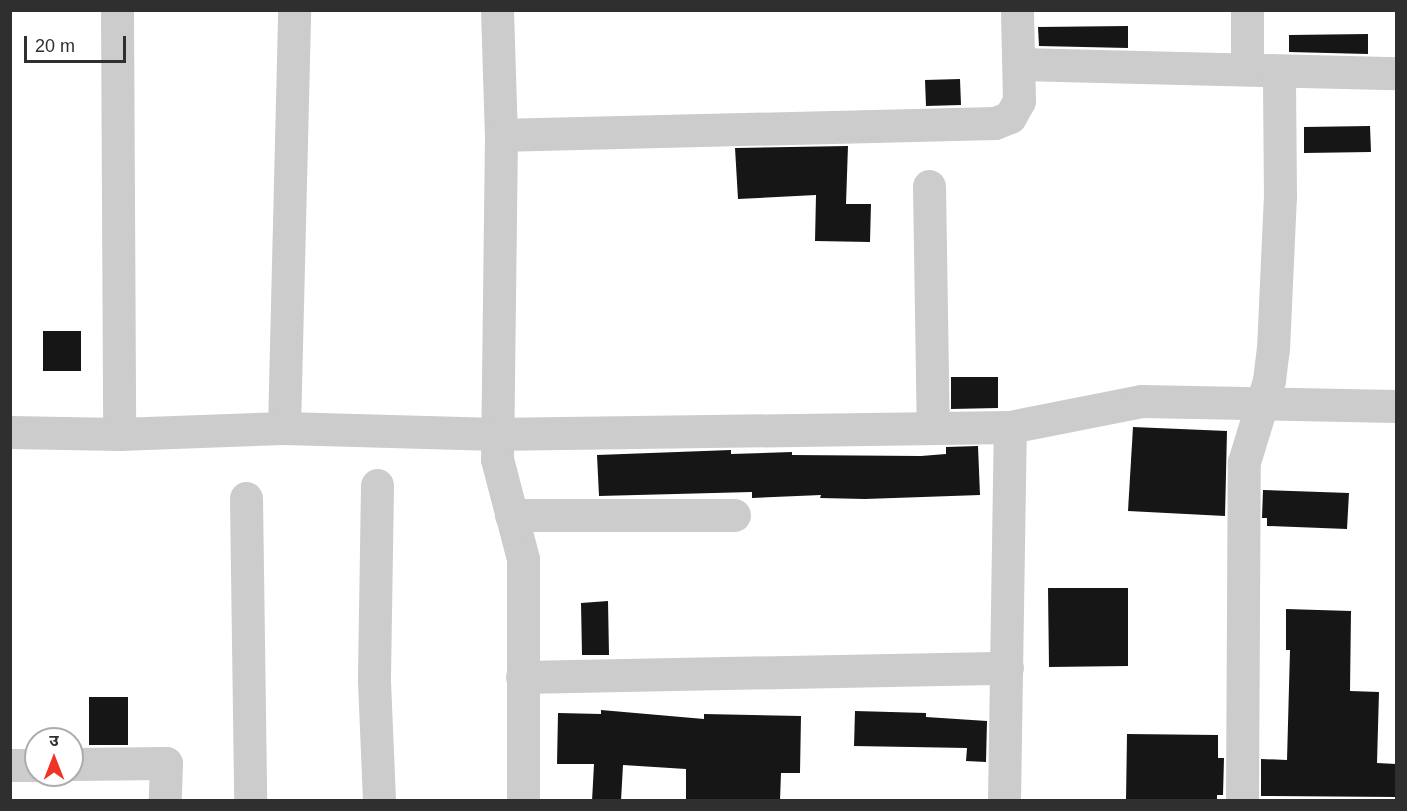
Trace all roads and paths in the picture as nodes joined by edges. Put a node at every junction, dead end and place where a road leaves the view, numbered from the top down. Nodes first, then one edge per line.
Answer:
1 (117, 10) edge
2 (294, 10) edge
3 (497, 10) edge
4 (1017, 10) edge
5 (1247, 10) edge
6 (1019, 64) junction
7 (1246, 69) junction
8 (1279, 71) junction
9 (1396, 73) edge
10 (501, 135) junction
11 (929, 186) dead end
12 (1263, 403) junction
13 (1396, 406) edge
14 (1010, 427) junction
15 (284, 428) junction
16 (933, 428) junction
17 (10, 432) edge
18 (119, 434) junction
19 (497, 434) junction
20 (377, 485) dead end
21 (246, 498) dead end
22 (511, 515) junction
23 (734, 515) dead end
24 (1007, 668) junction
25 (522, 677) junction
26 (84, 764) edge
27 (165, 798) dead end
28 (250, 801) edge
29 (379, 801) edge
30 (523, 801) edge
31 (1004, 801) edge
32 (1242, 801) edge

1 - 18 street
2 - 15 street
3 - 10 street
4 - 6 street
5 - 7 street
6 - 7 street
6 - 10 street
7 - 8 street
8 - 9 street
8 - 12 street
10 - 19 street
11 - 16 street
12 - 13 street
12 - 14 street
12 - 32 street
14 - 16 street
14 - 24 street
15 - 18 street
15 - 19 street
16 - 19 street
17 - 18 street
19 - 22 street
20 - 29 street
21 - 28 street
22 - 23 street
22 - 25 street
24 - 25 street
24 - 31 street
25 - 30 street
26 - 27 street

